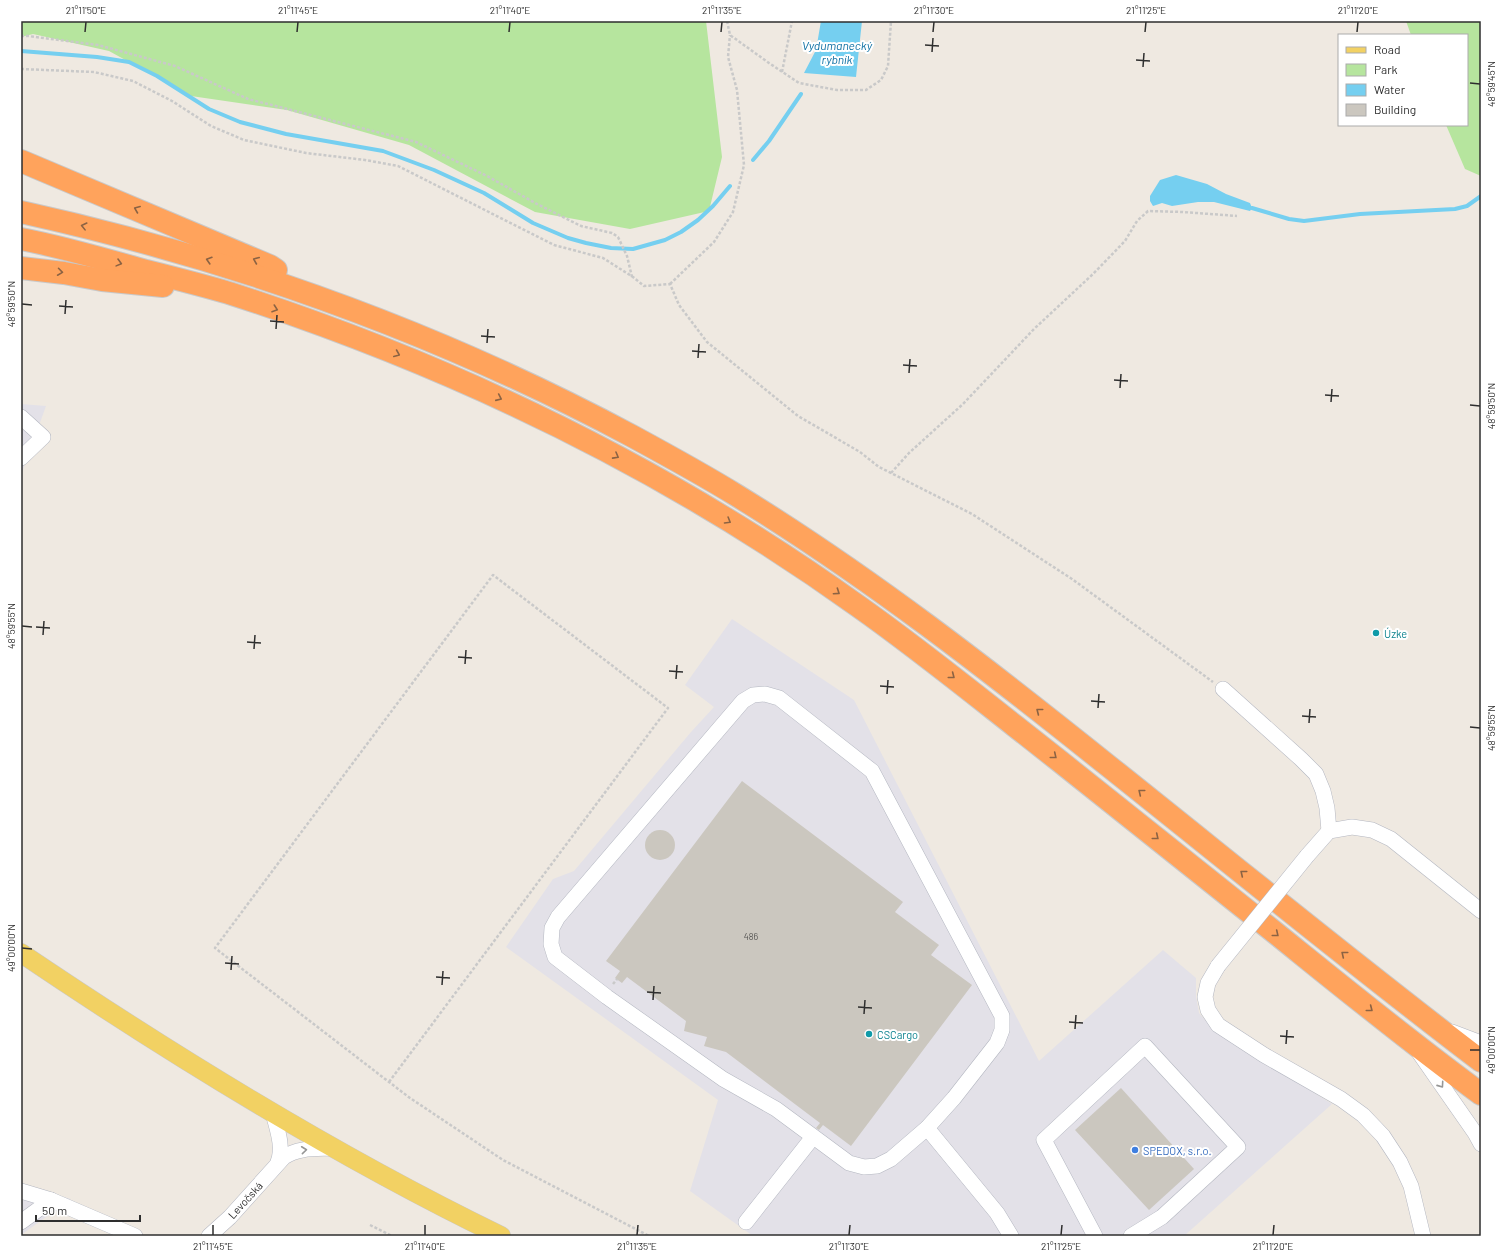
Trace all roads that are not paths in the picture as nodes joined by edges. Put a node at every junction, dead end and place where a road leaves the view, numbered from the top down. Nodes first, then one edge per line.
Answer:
1 (21, 161) edge
2 (21, 212) edge
3 (21, 238) edge
4 (21, 245) edge
5 (54, 246) junction
6 (21, 268) edge
7 (300, 290) junction
8 (225, 292) junction
9 (21, 417) edge
10 (21, 458) edge
11 (1223, 689) road end
12 (1330, 831) junction
13 (1481, 911) edge
14 (21, 953) edge
15 (1431, 1023) junction
16 (1411, 1041) junction
17 (1481, 1043) edge
18 (1481, 1061) edge
19 (1481, 1094) edge
20 (273, 1113) junction
21 (928, 1128) junction
22 (813, 1137) junction
23 (1481, 1144) edge
24 (334, 1148) junction
25 (278, 1162) junction
26 (21, 1191) edge
27 (51, 1200) junction
28 (21, 1222) edge
29 (746, 1222) dead end
30 (135, 1236) edge
31 (209, 1236) edge
32 (501, 1236) edge
33 (1011, 1236) edge
34 (1095, 1236) edge
35 (1131, 1236) edge
36 (1423, 1236) edge

7 -> 1 highway
7 -> 2 highway
3 - 5 highway
4 - 5 highway
5 -> 8 highway
6 -> 8 highway
15 -> 7 highway
8 -> 16 highway
9 - 10 street
11 - 12 street
12 - 13 street
12 - 36 street, bridge
14 - 20 main road
15 - 17 street
15 - 18 highway
16 - 19 highway
16 -> 23 street
20 - 24 main road
20 - 25 street
21 - 22 street
21 - 22 street
21 - 33 street
22 - 29 street
25 -> 24 street, Levočská
24 - 32 main road
25 - 31 street, Levočská
26 - 27 street
27 - 28 street
27 - 30 street
34 - 35 street

